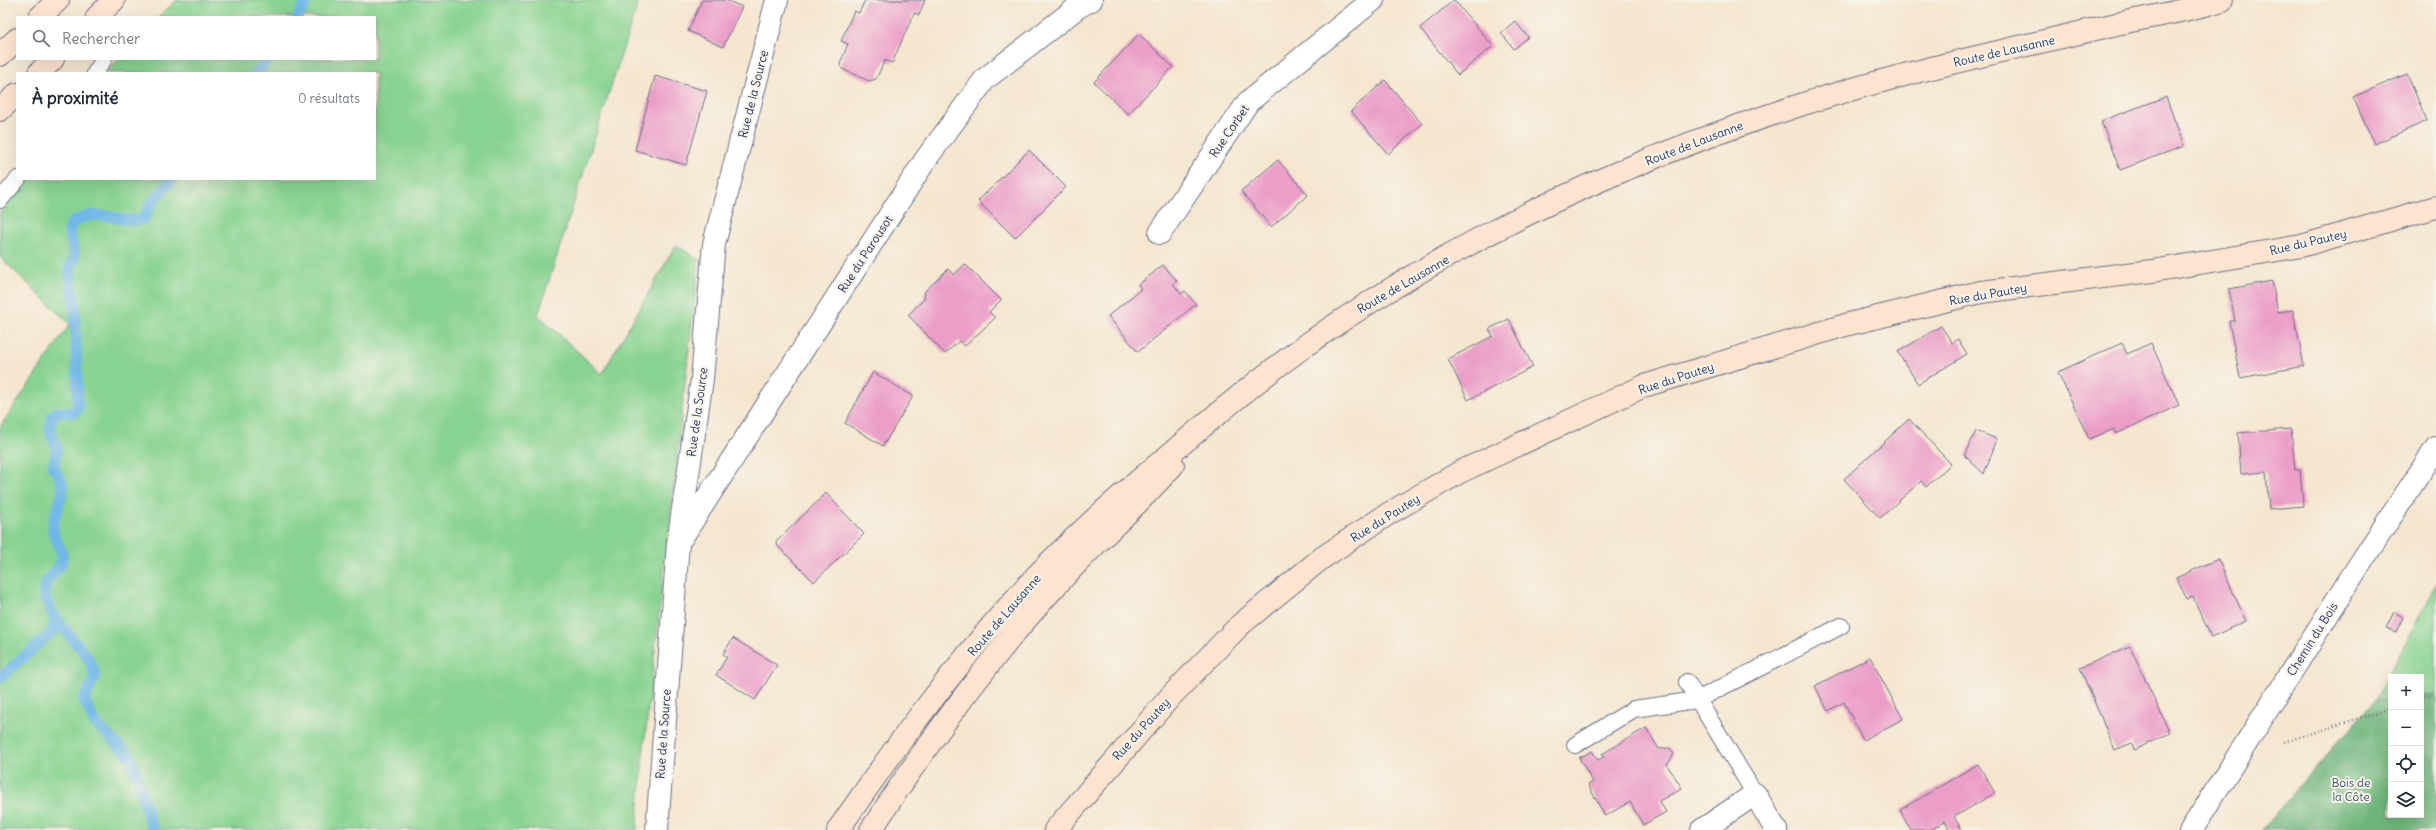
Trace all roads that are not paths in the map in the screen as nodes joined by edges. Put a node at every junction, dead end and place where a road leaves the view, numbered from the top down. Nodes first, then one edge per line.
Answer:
1 (58, 0) edge
2 (114, 0) edge
3 (118, 0) edge
4 (777, 0) edge
5 (1091, 0) edge
6 (1373, 0) edge
7 (2222, 0) edge
8 (41, 16) edge
9 (98, 16) edge
10 (115, 16) edge
11 (16, 40) edge
12 (0, 55) edge
13 (52, 60) edge
14 (103, 60) edge
15 (40, 72) edge
16 (97, 72) edge
17 (16, 95) edge
18 (0, 110) edge
19 (17, 180) edge
20 (0, 200) edge
21 (2436, 207) edge
22 (1160, 233) dead end
23 (1219, 412) junction
24 (2436, 448) edge
25 (678, 543) junction
26 (1841, 626) dead end
27 (1687, 682) dead end
28 (1697, 700) junction
29 (1575, 745) dead end
30 (1755, 794) junction
31 (657, 830) edge
32 (838, 830) edge
33 (871, 830) edge
34 (1055, 830) edge
35 (1702, 830) edge
36 (1776, 830) edge
37 (2191, 830) edge

1 - 8 main road
2 - 9 main road
3 - 10 lane
4 - 25 street, Rue de la Source
5 - 25 street, Rue du Parousot
6 - 22 street, Rue Corbet
7 - 23 main road, Route de Lausanne
11 - 12 main road
13 - 15 main road
14 - 16 lane
17 - 18 main road
19 - 20 lane
21 - 34 main road, Rue du Pautey
23 - 32 main road, Route de Lausanne
23 - 33 main road, Route de Lausanne
24 - 37 street, Chemin du Bois
25 - 31 street, Rue de la Source
26 - 28 lane
27 - 28 lane
28 - 29 lane
28 - 30 lane
30 - 35 street
30 - 36 street

